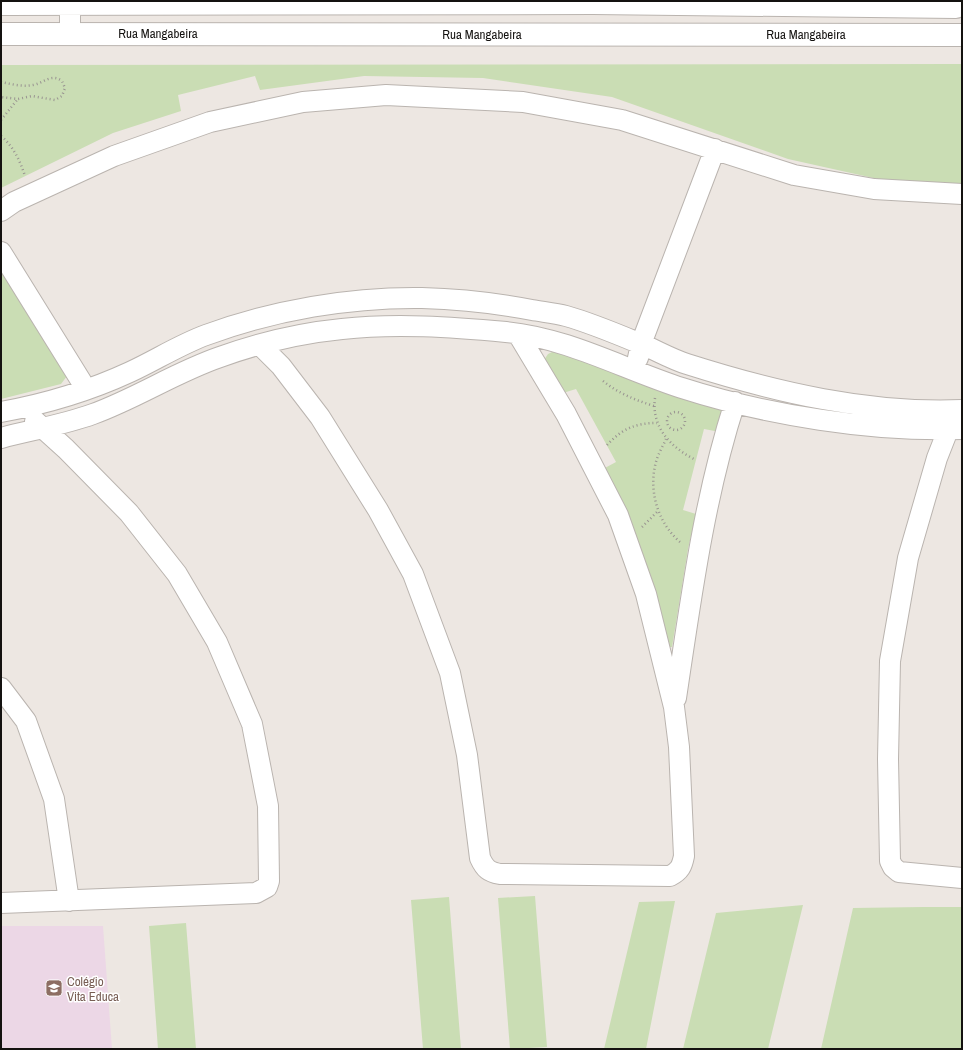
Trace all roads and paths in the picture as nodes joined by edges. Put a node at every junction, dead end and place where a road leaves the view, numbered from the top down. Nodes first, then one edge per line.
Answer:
1 (166, 2) edge
2 (70, 3) edge
3 (302, 3) edge
4 (449, 3) edge
5 (593, 3) edge
6 (738, 3) edge
7 (1, 5) edge
8 (888, 5) edge
9 (956, 8) dead end
10 (70, 33) junction
11 (301, 33) junction
12 (1, 34) edge
13 (594, 34) junction
14 (889, 34) junction
15 (962, 35) edge
16 (1, 82) edge
17 (1, 97) edge
18 (18, 99) junction
19 (1, 120) edge
20 (1, 136) edge
21 (715, 149) junction
22 (31, 194) junction
23 (962, 194) edge
24 (1, 211) edge
25 (1, 252) edge
26 (373, 300) junction
27 (381, 327) junction
28 (518, 334) junction
29 (641, 344) junction
30 (260, 345) junction
31 (635, 370) junction
32 (600, 378) dead end
33 (86, 390) junction
34 (655, 393) dead end
35 (735, 402) junction
36 (654, 406) junction
37 (22, 408) junction
38 (1, 412) edge
39 (955, 420) edge
40 (657, 423) junction
41 (668, 427) joint
42 (42, 428) junction
43 (1, 438) edge
44 (666, 439) junction
45 (606, 445) dead end
46 (696, 460) dead end
47 (698, 557) junction
48 (1, 688) edge
49 (674, 707) junction
50 (962, 878) edge
51 (69, 901) junction
52 (1, 903) edge

1 - 2 street
1 - 3 street
2 - 7 street
2 - 10 street
3 - 4 street
3 - 11 street
4 - 5 street
5 - 6 street
5 - 13 street
6 - 8 street
8 - 9 street
8 - 14 street
10 - 11 street, Rua Mangabeira
10 - 12 street, Rua Mangabeira
11 - 13 street, Rua Mangabeira
13 - 14 street, Rua Mangabeira
14 - 15 street, Rua Mangabeira
16 - 18 path
17 - 18 path
18 - 19 path
20 - 22 path
21 - 22 street
21 - 23 street
21 - 29 street
22 - 24 street
25 - 33 street
26 - 27 street
26 - 29 street
26 - 33 street
27 - 28 street
27 - 30 street
28 - 31 street
28 - 49 street
29 - 31 street
29 - 39 street
30 - 42 street
30 - 49 street
31 - 35 street
32 - 36 path
33 - 37 street
34 - 36 path
35 - 39 street
35 - 47 street
36 - 40 path
37 - 38 street
37 - 42 street
39 - 50 street
40 - 44 path
40 - 45 path
41 - 41 path
42 - 43 street
42 - 51 street
44 - 46 path
44 - 47 path
47 - 49 street
48 - 51 street
51 - 52 street

